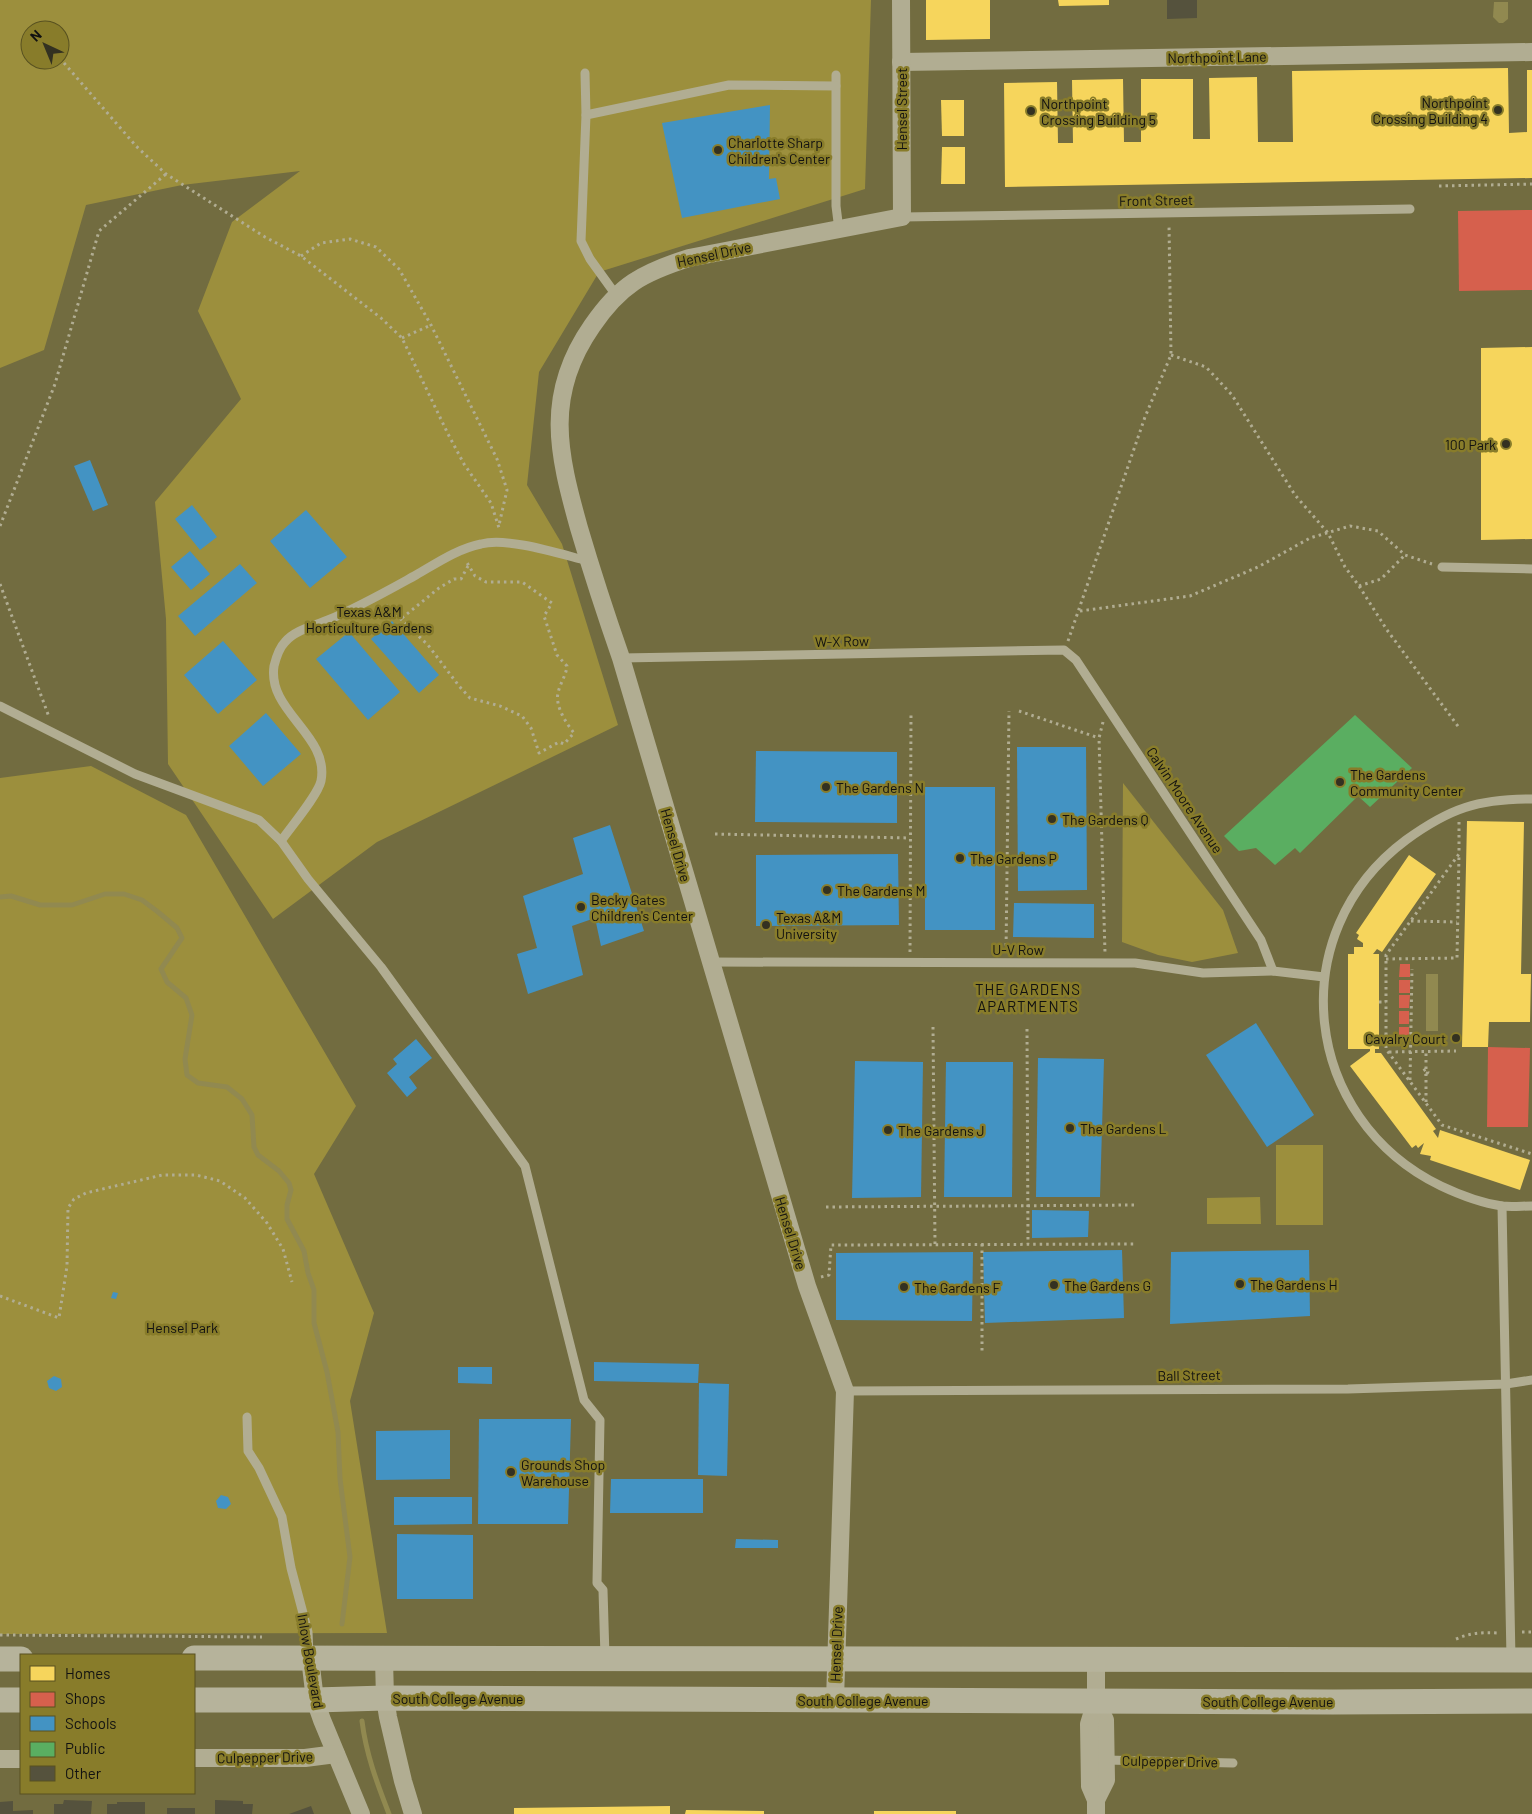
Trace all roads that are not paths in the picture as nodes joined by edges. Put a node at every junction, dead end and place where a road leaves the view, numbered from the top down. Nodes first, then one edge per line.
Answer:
1 (901, 0) edge
2 (1532, 52) edge
3 (901, 62) junction
4 (585, 73) dead end
5 (836, 75) dead end
6 (836, 86) junction
7 (586, 115) junction
8 (1410, 209) dead end
9 (902, 217) junction
10 (839, 230) junction
11 (616, 295) junction
12 (588, 561) junction
13 (1442, 567) road end
14 (1532, 569) edge
15 (1064, 650) joint
16 (621, 658) junction
17 (0, 706) edge
18 (1532, 799) edge
19 (281, 841) junction
20 (710, 962) junction
21 (1273, 971) junction
22 (1324, 977) junction
23 (1502, 1206) junction
24 (1532, 1206) edge
25 (1532, 1380) edge
26 (1506, 1384) junction
27 (845, 1391) junction
28 (247, 1417) dead end
29 (195, 1658) edge
30 (310, 1658) junction
31 (1096, 1658) junction
32 (0, 1659) edge
33 (20, 1659) edge
34 (384, 1659) junction
35 (606, 1659) junction
36 (835, 1659) junction
37 (1521, 1660) edge
38 (385, 1698) junction
39 (606, 1699) junction
40 (0, 1700) edge
41 (20, 1700) edge
42 (195, 1700) edge
43 (315, 1700) junction
44 (835, 1700) junction
45 (1096, 1701) junction
46 (1521, 1701) edge
47 (336, 1754) junction
48 (195, 1758) edge
49 (0, 1759) edge
50 (20, 1759) edge
51 (1106, 1760) junction
52 (1233, 1763) dead end
53 (1096, 1807) edge
54 (362, 1814) edge
55 (413, 1814) edge

1 - 3 street, Hensel Street
2 - 3 street, Northpoint Lane
3 - 9 street, Hensel Street
4 - 7 lane
5 - 6 lane
6 - 7 lane
6 - 10 lane
7 - 11 lane
8 - 9 lane, Front Street
9 - 10 street, Hensel Drive
10 - 11 street, Hensel Drive
11 - 12 street, Hensel Drive
12 - 16 street, Hensel Drive
12 - 19 lane
13 - 14 lane
15 - 16 lane, W-X Row
15 - 21 lane, Calvin Moore Avenue
16 - 20 street, Hensel Drive
17 - 19 lane
18 - 22 lane
19 - 35 lane
20 - 21 lane, U-V Row
20 - 27 street, Hensel Drive
21 - 22 lane, U-V Row
22 - 23 lane
23 - 24 lane
23 - 26 lane
25 - 26 lane, Ball Street
26 - 27 lane, Ball Street
26 - 37 lane
27 - 36 street, Hensel Drive
28 - 30 lane, Inlow Boulevard
29 - 30 main road
30 - 34 main road
30 - 43 street, Inlow Boulevard
31 - 36 main road
31 - 37 main road
31 - 45 street
32 - 33 main road
34 - 35 main road
34 - 38 street
35 - 36 main road
35 - 39 main road
36 - 44 street, Hensel Drive
37 - 46 main road
38 - 39 main road, South College Avenue
38 - 43 main road, South College Avenue
38 - 55 street
39 - 44 main road, South College Avenue
40 - 41 main road
42 - 43 main road, South College Avenue
43 - 47 street, Inlow Boulevard
44 - 45 main road, South College Avenue
45 - 46 main road, South College Avenue
45 - 51 street
45 - 53 street
47 - 48 street, Culpepper Drive
47 - 54 street, Inlow Boulevard
49 - 50 street
51 - 52 lane, Culpepper Drive
51 - 53 street

